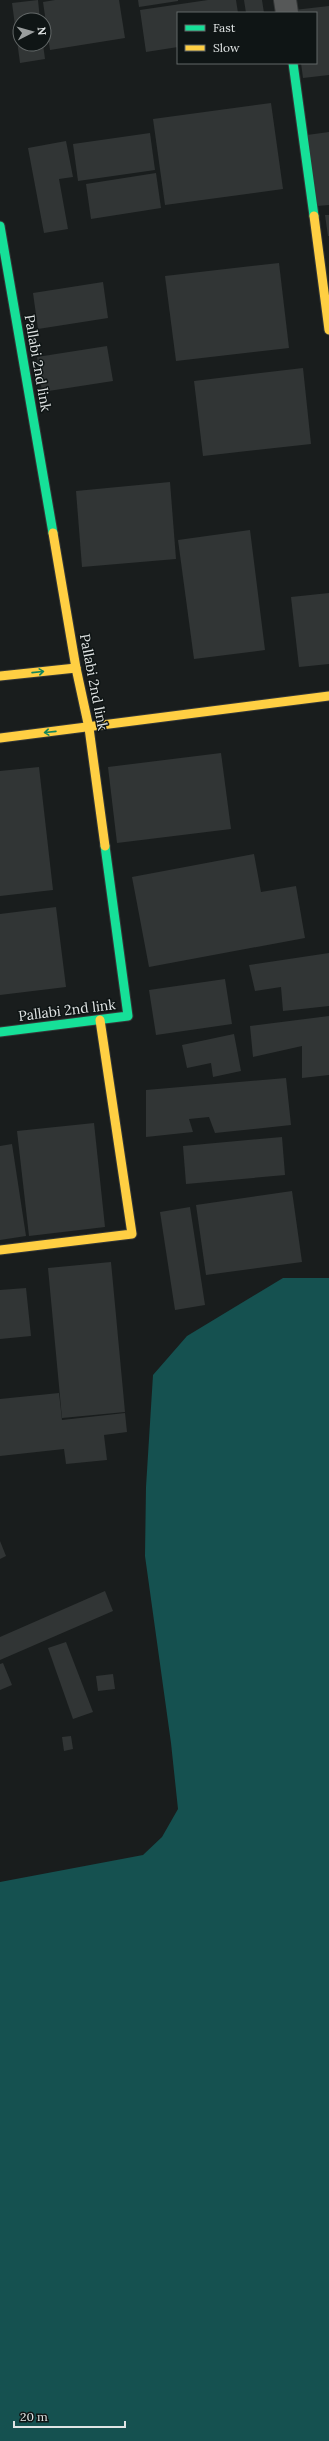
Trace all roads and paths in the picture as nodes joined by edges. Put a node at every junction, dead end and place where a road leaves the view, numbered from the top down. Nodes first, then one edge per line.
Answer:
1 (285, 0) edge
2 (287, 12) edge
3 (294, 64) edge
4 (0, 226) edge
5 (329, 330) edge
6 (76, 668) junction
7 (0, 676) edge
8 (329, 696) edge
9 (89, 728) junction
10 (0, 738) edge
11 (100, 1020) junction
12 (0, 1032) edge
13 (0, 1250) edge

1 - 2 street
3 - 5 street
4 - 6 street, Pallabi 2nd link
7 -> 6 street
6 - 9 street, Pallabi 2nd link
8 - 9 street
9 -> 10 street
9 - 11 street, Pallabi 2nd link
11 - 12 street, Pallabi 2nd link
11 - 13 street

